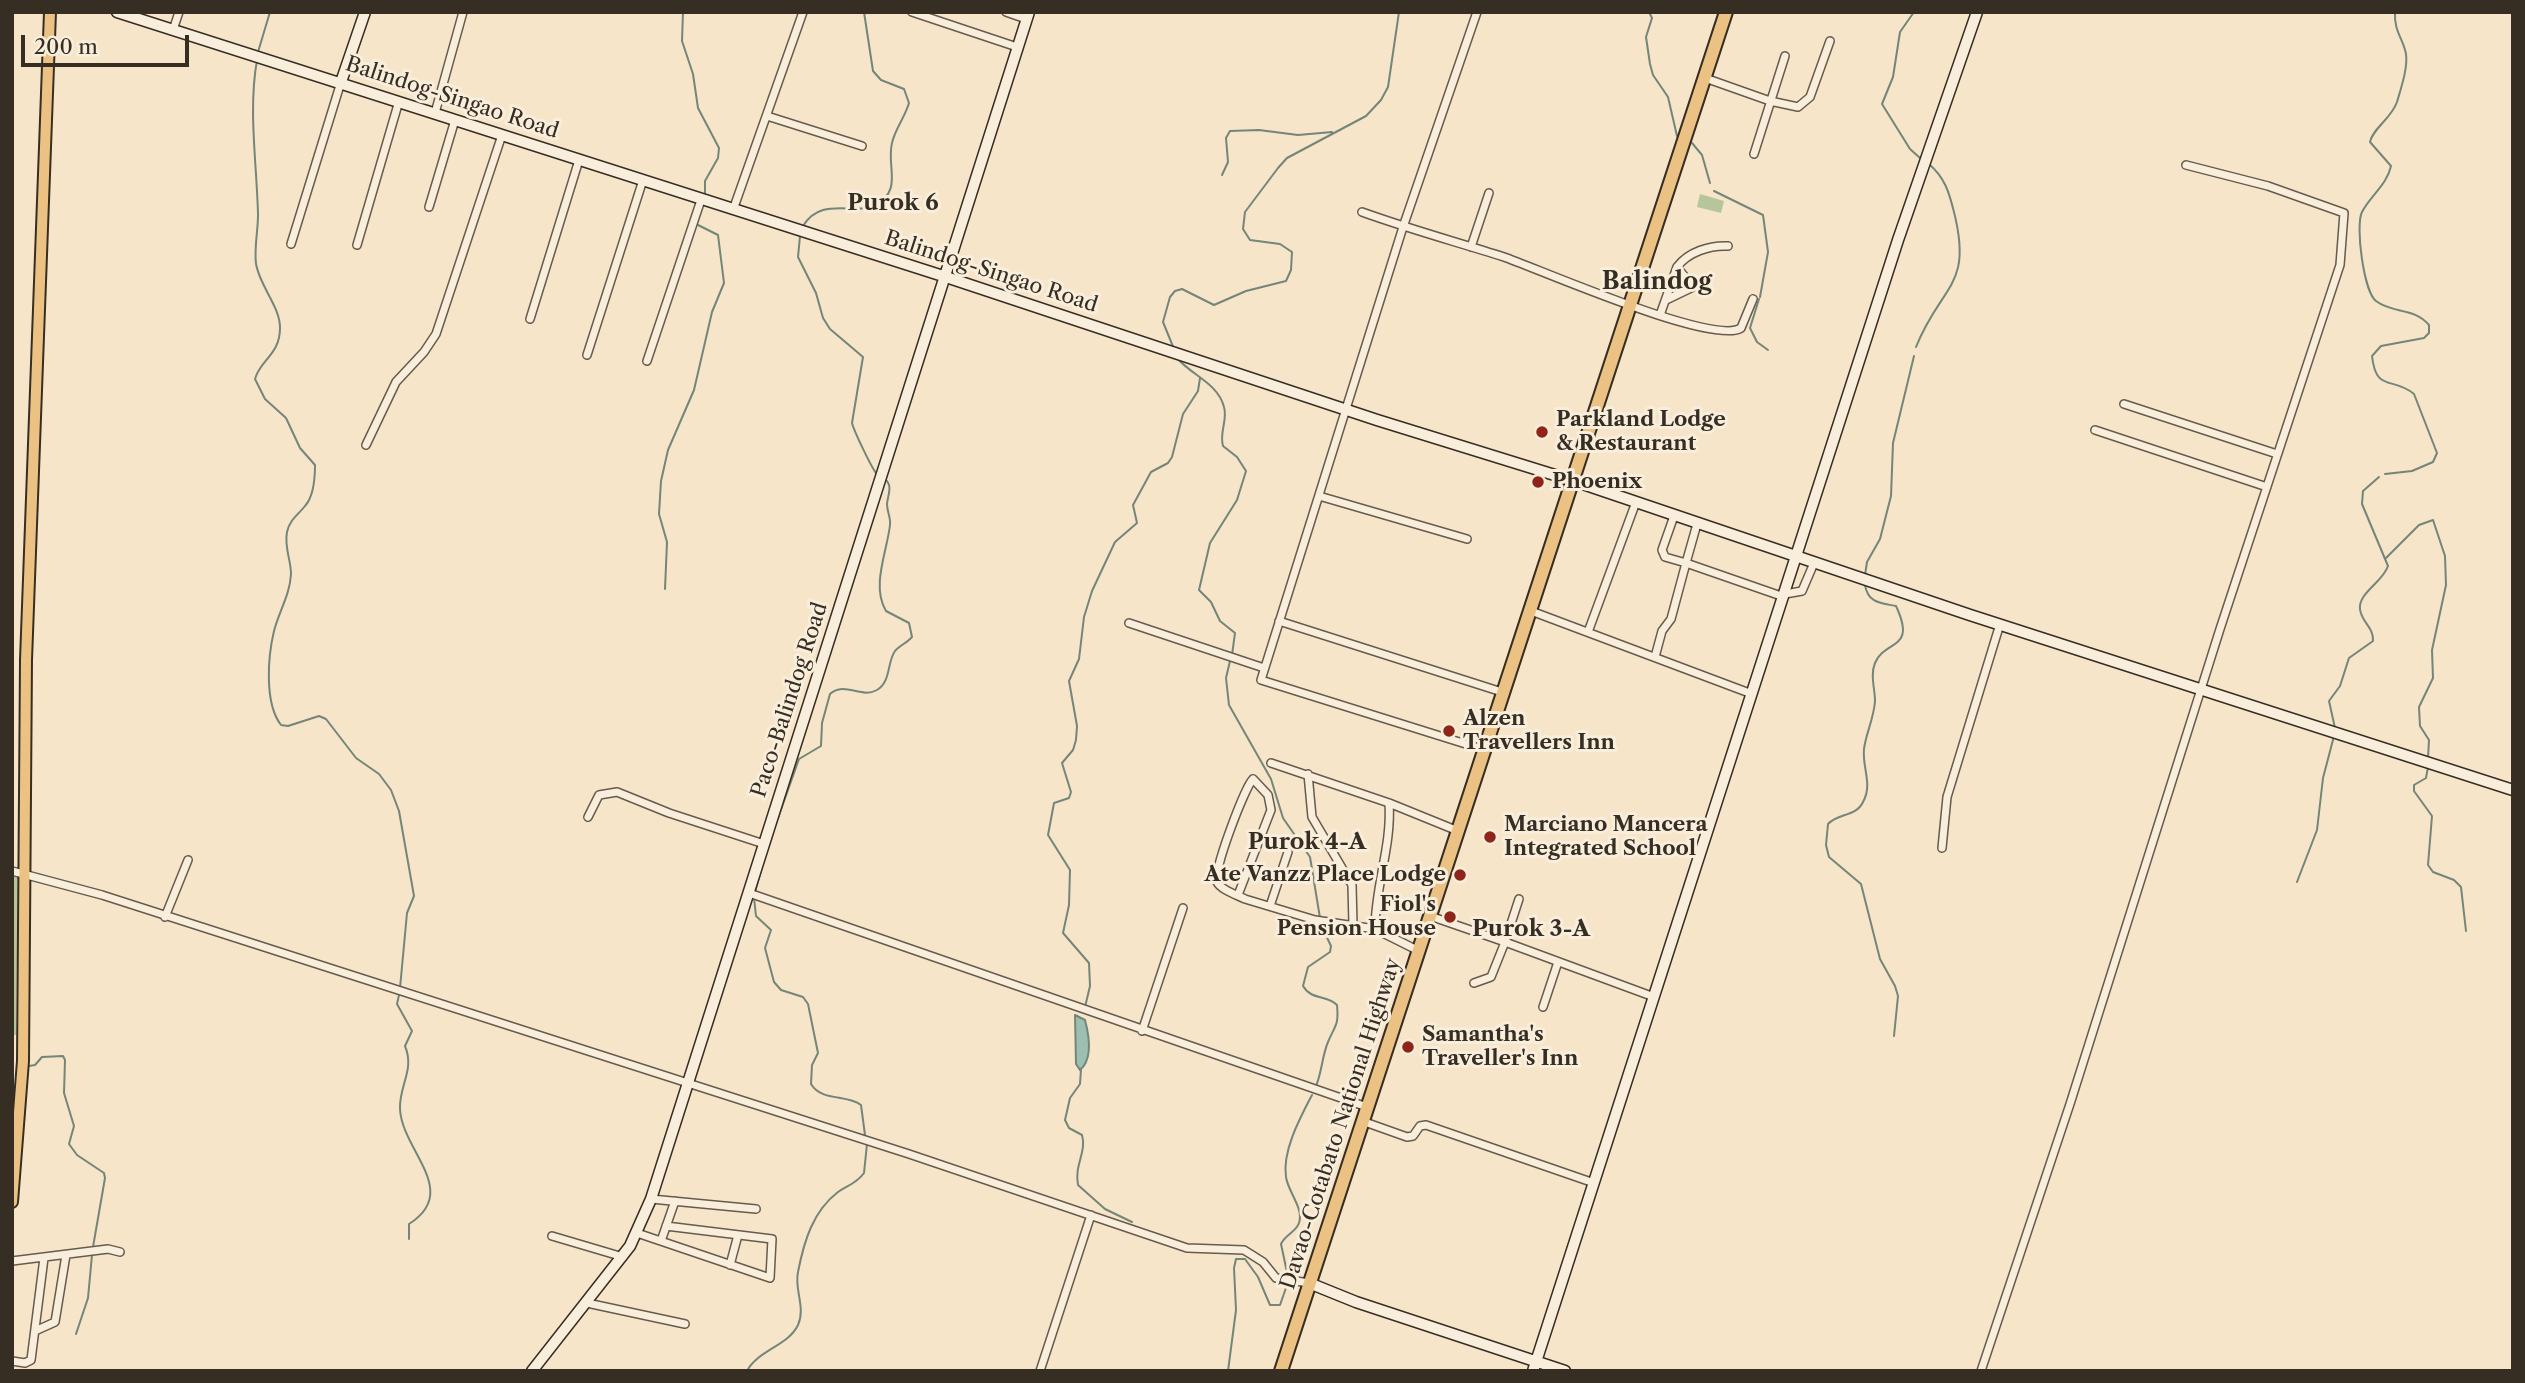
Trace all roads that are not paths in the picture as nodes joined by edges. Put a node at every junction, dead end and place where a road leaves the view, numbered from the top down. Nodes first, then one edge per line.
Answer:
1 (50, 12) edge
2 (117, 12) edge
3 (179, 12) edge
4 (365, 12) edge
5 (463, 12) edge
6 (803, 12) edge
7 (912, 12) edge
8 (1006, 12) edge
9 (1477, 12) edge
10 (1726, 12) edge
11 (1977, 12) edge
12 (1028, 16) edge
13 (173, 30) junction
14 (1830, 41) dead end
15 (1017, 47) junction
16 (1785, 56) dead end
17 (1705, 78) junction
18 (341, 82) junction
19 (1770, 101) junction
20 (399, 102) junction
21 (435, 113) junction
22 (767, 116) junction
23 (455, 120) junction
24 (502, 135) junction
25 (862, 146) dead end
26 (1754, 154) dead end
27 (579, 160) junction
28 (2186, 165) dead end
29 (643, 180) junction
30 (1489, 193) dead end
31 (701, 200) junction
32 (429, 206) dead end
33 (733, 210) junction
34 (1362, 212) dead end
35 (1403, 227) junction
36 (291, 244) dead end
37 (357, 245) dead end
38 (1728, 246) dead end
39 (1471, 247) junction
40 (1677, 267) junction
41 (943, 276) junction
42 (1753, 299) dead end
43 (1666, 300) junction
44 (1631, 304) junction
45 (1660, 315) junction
46 (530, 319) dead end
47 (587, 355) dead end
48 (647, 361) dead end
49 (2124, 404) dead end
50 (1345, 410) junction
51 (2095, 430) dead end
52 (366, 444) dead end
53 (2277, 454) junction
54 (1574, 481) junction
55 (2267, 486) junction
56 (1319, 496) junction
57 (1636, 502) junction
58 (1674, 516) junction
59 (1697, 524) junction
60 (1467, 539) dead end
61 (1797, 556) junction
62 (1686, 563) junction
63 (1814, 563) junction
64 (1784, 596) junction
65 (1531, 611) junction
66 (1279, 621) junction
67 (1129, 623) dead end
68 (2000, 624) junction
69 (1588, 632) junction
70 (1655, 657) junction
71 (1264, 668) junction
72 (2202, 688) junction
73 (1505, 693) junction
74 (1752, 694) junction
75 (1485, 750) junction
76 (1271, 763) dead end
77 (1308, 774) junction
78 (2513, 790) edge
79 (1389, 803) junction
80 (588, 817) dead end
81 (1458, 831) junction
82 (764, 844) junction
83 (1942, 848) dead end
84 (1288, 852) dead end
85 (188, 860) dead end
86 (12, 871) edge
87 (25, 875) junction
88 (749, 893) junction
89 (1238, 895) junction
90 (1519, 899) dead end
91 (1270, 906) junction
92 (1183, 908) dead end
93 (1430, 916) junction
94 (165, 917) junction
95 (1353, 925) junction
96 (1375, 929) junction
97 (1504, 942) junction
98 (1419, 951) junction
99 (1558, 962) junction
100 (1474, 983) dead end
101 (1654, 997) junction
102 (1543, 1007) dead end
103 (1142, 1031) junction
104 (686, 1083) junction
105 (1367, 1107) junction
106 (1362, 1121) junction
107 (1594, 1183) junction
108 (651, 1199) junction
109 (675, 1201) junction
110 (12, 1202) edge
111 (756, 1209) dead end
112 (1091, 1216) junction
113 (666, 1226) junction
114 (638, 1233) junction
115 (738, 1235) junction
116 (552, 1236) dead end
117 (661, 1241) junction
118 (120, 1252) dead end
119 (66, 1255) junction
120 (623, 1257) junction
121 (44, 1258) junction
122 (12, 1261) edge
123 (730, 1265) junction
124 (1310, 1283) junction
125 (587, 1303) junction
126 (685, 1324) dead end
127 (34, 1331) junction
128 (12, 1361) edge
129 (1535, 1366) edge
130 (531, 1371) edge
131 (1040, 1371) edge
132 (1281, 1371) edge
133 (1565, 1371) edge
134 (1981, 1371) edge

1 - 87 main road
2 - 13 street, Balindog-Singao Road
3 - 13 street
4 - 18 street
5 - 21 street
6 - 22 street
7 - 15 street
8 - 12 street
9 - 35 street
10 - 17 highway, Davao-Cotabato National Highway
11 - 61 street
12 - 15 street, Paco-Balindog Road
13 - 18 street, Balindog-Singao Road
14 - 19 street
15 - 41 street, Paco-Balindog Road
16 - 19 street
17 - 19 street
17 - 44 highway, Davao-Cotabato National Highway
18 - 20 street, Balindog-Singao Road
18 - 36 street
19 - 26 street
20 - 21 street, Balindog-Singao Road
20 - 37 street
21 - 23 street, Balindog-Singao Road
22 - 25 street
22 - 33 street
23 - 24 street, Balindog-Singao Road
23 - 32 street
24 - 27 street, Balindog-Singao Road
24 - 52 street
27 - 29 street, Balindog-Singao Road
27 - 46 street
28 - 53 street
29 - 31 street, Balindog-Singao Road
29 - 47 street
30 - 39 street
31 - 33 street, Balindog-Singao Road
31 - 48 street
33 - 41 street, Balindog-Singao Road
34 - 35 street
35 - 39 street
35 - 50 street
38 - 40 street
39 - 44 street
40 - 43 street
40 - 43 street
41 - 50 street, Balindog-Singao Road
41 - 82 street, Paco-Balindog Road
42 - 45 street
43 - 45 street
44 - 45 street
44 - 54 highway, Davao-Cotabato National Highway
49 - 53 street
50 - 54 street, Balindog-Singao Road
50 - 56 street
51 - 55 street
53 - 55 street
54 - 57 street, Balindog-Singao Road
54 - 65 highway, Davao-Cotabato National Highway
55 - 72 street
56 - 60 street
56 - 66 street
57 - 58 street, Balindog-Singao Road
57 - 69 street
58 - 59 street, Balindog-Singao Road
58 - 62 street
59 - 61 street, Balindog-Singao Road
59 - 62 street
61 - 63 street, Balindog-Singao Road
61 - 64 street
62 - 64 street
62 - 70 street
63 - 64 street
63 - 68 street, Balindog-Singao Road
64 - 74 street
65 - 69 street
65 - 73 highway, Davao-Cotabato National Highway
66 - 71 street
66 - 73 street
67 - 71 street
68 - 72 street, Balindog-Singao Road
68 - 83 street
69 - 70 street
70 - 74 street
71 - 75 street
72 - 78 street, Balindog-Singao Road
72 - 134 street
73 - 75 highway, Davao-Cotabato National Highway
74 - 101 street
75 - 81 highway, Davao-Cotabato National Highway
76 - 77 street
77 - 79 street
77 - 95 street
79 - 81 street
79 - 96 street
80 - 82 street
81 - 93 highway, Davao-Cotabato National Highway
82 - 88 street, Paco-Balindog Road
84 - 91 street
85 - 94 street
86 - 87 street
87 - 94 street
87 - 110 main road
88 - 103 street
88 - 104 street, Paco-Balindog Road
89 - 89 street
89 - 91 street
90 - 97 street
91 - 95 street
92 - 103 street
93 - 97 street
93 - 98 highway, Davao-Cotabato National Highway
94 - 104 street
95 - 96 street
96 - 98 street
97 - 99 street
97 - 100 street
98 - 105 highway, Davao-Cotabato National Highway
99 - 101 street
99 - 102 street
101 - 107 street
103 - 105 street
104 - 108 street, Paco-Balindog Road
104 - 112 street
105 - 106 highway, Davao-Cotabato National Highway
106 - 107 street
106 - 124 highway, Davao-Cotabato National Highway
107 - 129 street
108 - 109 street
108 - 114 street, Paco-Balindog Road
109 - 111 street
109 - 113 street
112 - 124 street
112 - 131 street
113 - 115 street
113 - 117 street
114 - 117 street
114 - 120 street, Paco-Balindog Road
115 - 123 street
115 - 123 street
116 - 120 street
117 - 123 street
118 - 119 street
119 - 121 street
119 - 127 street
120 - 125 street, Paco-Balindog Road
121 - 122 street
121 - 127 street
124 - 129 street
124 - 132 highway, Davao-Cotabato National Highway
125 - 126 street
125 - 130 street, Paco-Balindog Road
127 - 128 street
129 - 133 street

